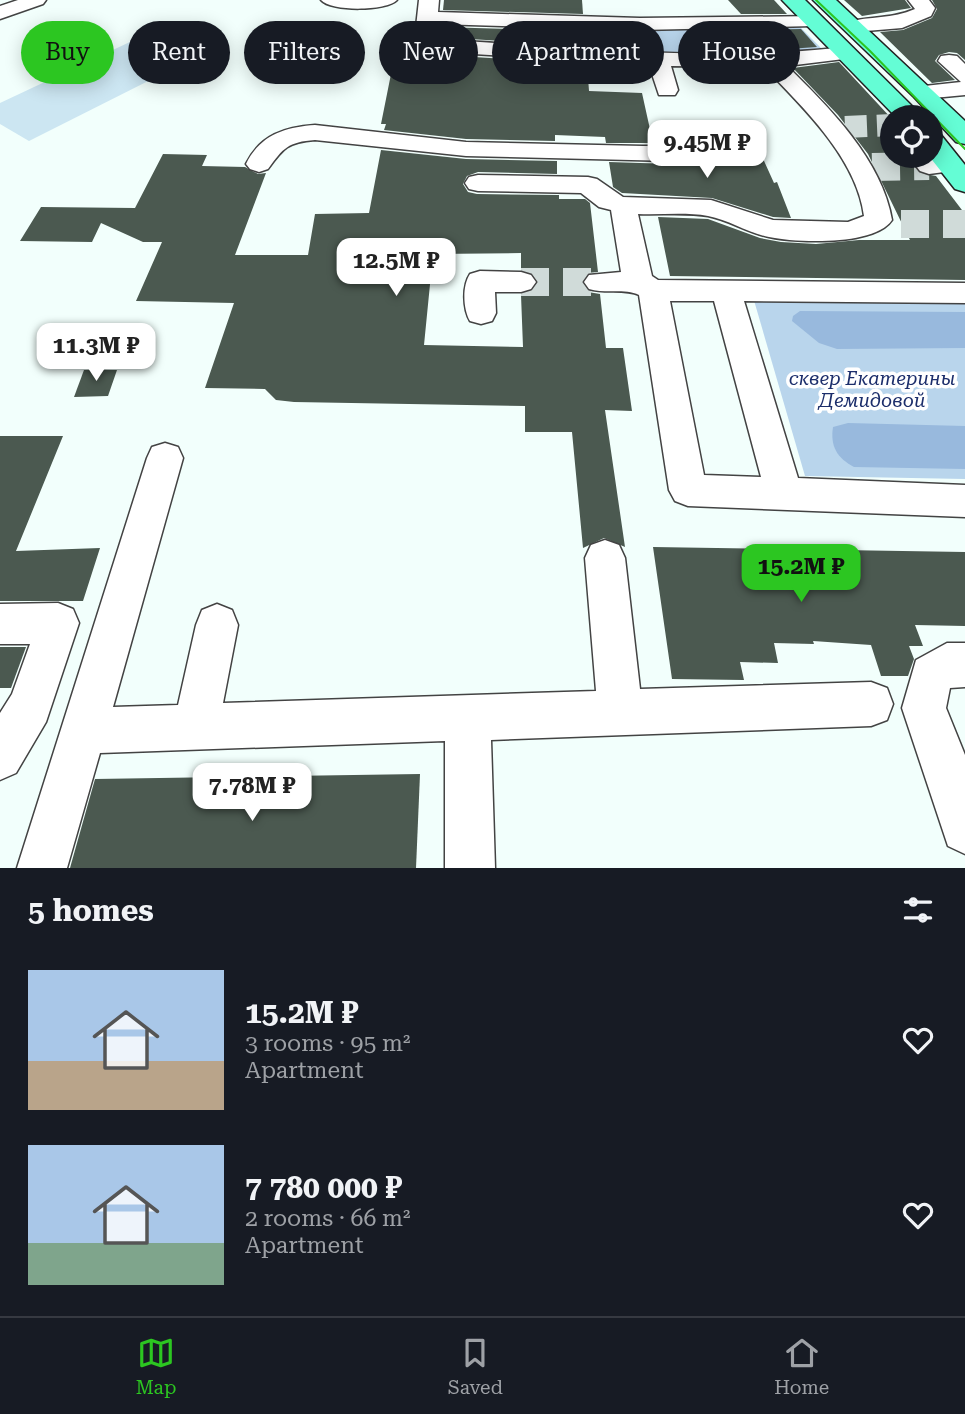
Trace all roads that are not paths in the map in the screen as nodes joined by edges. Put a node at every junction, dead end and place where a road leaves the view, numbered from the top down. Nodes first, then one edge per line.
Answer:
1 (36, 0) edge
2 (331, 0) edge
3 (387, 0) edge
4 (793, 0) edge
5 (918, 0) edge
6 (429, 9) edge
7 (819, 10) edge
8 (0, 13) edge
9 (598, 21) edge
10 (664, 22) edge
11 (854, 26) junction
12 (492, 49) edge
13 (836, 54) dead end
14 (800, 58) edge
15 (664, 84) edge
16 (794, 84) edge
17 (965, 88) edge
18 (667, 90) dead end
19 (923, 92) junction
20 (900, 105) edge
21 (699, 132) dead end
22 (965, 136) edge
23 (641, 154) junction
24 (258, 164) dead end
25 (478, 183) dead end
26 (637, 206) junction
27 (521, 282) tunnel mouth
28 (599, 282) tunnel mouth
29 (645, 286) junction
30 (726, 291) junction
31 (965, 293) edge
32 (481, 313) dead end
33 (164, 458) dead end
34 (784, 493) junction
35 (965, 501) edge
36 (605, 558) dead end
37 (0, 624) edge
38 (217, 625) dead end
39 (965, 665) edge
40 (871, 704) dead end
41 (620, 712) junction
42 (468, 718) junction
43 (196, 727) junction
44 (83, 731) junction
45 (0, 757) edge
46 (957, 779) edge
47 (965, 830) edge
48 (42, 868) edge
49 (470, 868) edge

1 - 8 lane
2 - 3 lane
4 - 7 main road
5 - 11 lane
6 - 9 lane
6 - 12 lane
7 - 10 lane
7 - 11 main road
7 - 20 main road
11 - 19 main road
13 - 14 lane
15 - 18 lane
16 - 26 lane
17 - 19 lane
19 - 22 main road
21 - 23 lane
23 - 24 lane
23 - 26 lane
25 - 26 lane
26 - 29 lane
27 - 32 lane
28 - 29 lane
29 - 30 lane
29 - 34 lane
30 - 31 lane
30 - 34 lane
33 - 44 lane
34 - 35 lane
36 - 41 lane
37 - 45 lane
38 - 43 lane
39 - 46 lane
40 - 41 lane
41 - 42 lane
42 - 43 lane
42 - 49 lane
43 - 44 lane
44 - 48 lane
46 - 47 lane

